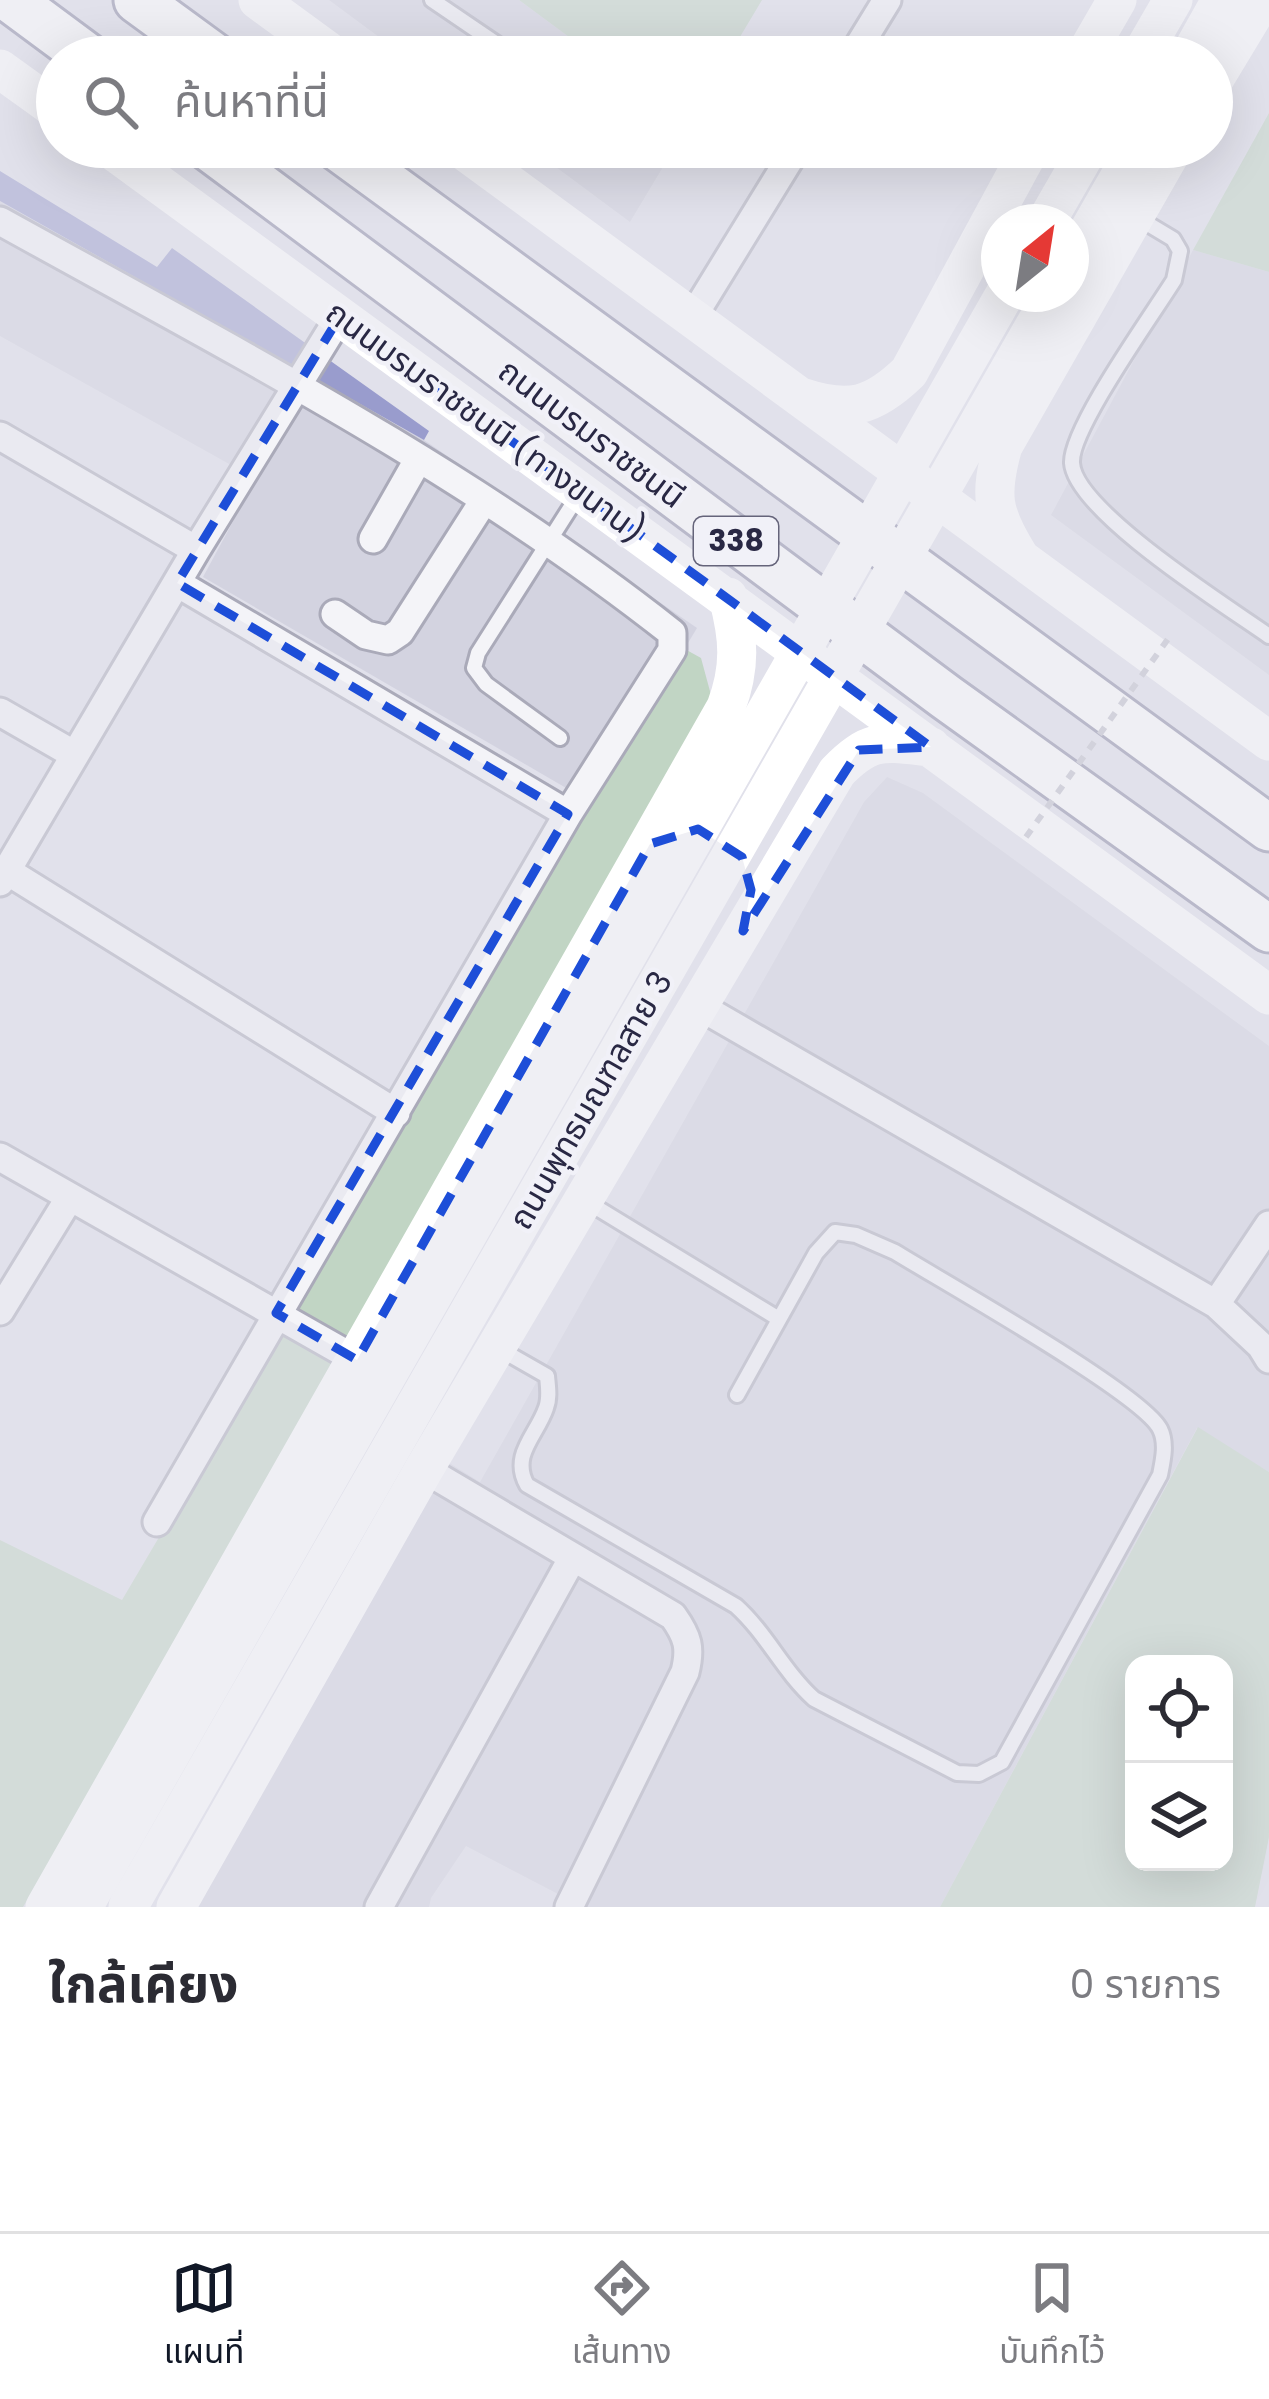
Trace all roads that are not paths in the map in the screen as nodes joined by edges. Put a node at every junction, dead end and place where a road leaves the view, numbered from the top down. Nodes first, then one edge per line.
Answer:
1 (11, 0) edge
2 (137, 0) edge
3 (432, 0) edge
4 (887, 0) edge
5 (1117, 0) edge
6 (1173, 0) edge
7 (1221, 0) edge
8 (1262, 0) edge
9 (266, 2) edge
10 (60, 36) edge
11 (186, 36) edge
12 (309, 36) edge
13 (484, 36) edge
14 (865, 36) edge
15 (1096, 36) edge
16 (1152, 36) edge
17 (1201, 36) edge
18 (1233, 48) edge
19 (0, 69) edge
20 (36, 95) edge
21 (133, 168) edge
22 (236, 168) edge
23 (366, 168) edge
24 (487, 168) edge
25 (783, 168) edge
26 (1020, 168) edge
27 (1025, 168) edge
28 (1078, 168) edge
29 (1125, 168) edge
30 (1162, 168) edge
31 (1034, 204) edge
32 (1058, 204) edge
33 (1137, 211) junction
34 (0, 221) edge
35 (1089, 231) edge
36 (1089, 233) edge
37 (995, 312) edge
38 (1043, 312) edge
39 (692, 318) junction
40 (330, 331) junction
41 (297, 384) junction
42 (791, 394) junction
43 (0, 436) edge
44 (418, 460) junction
45 (582, 490) junction
46 (483, 502) junction
47 (373, 539) dead end
48 (547, 544) junction
49 (196, 550) junction
50 (1022, 562) junction
51 (177, 583) junction
52 (728, 598) junction
53 (334, 614) dead end
54 (1269, 636) edge
55 (0, 712) edge
56 (560, 738) dead end
57 (1269, 741) edge
58 (931, 747) junction
59 (75, 755) junction
60 (568, 814) junction
61 (1269, 828) edge
62 (650, 844) junction
63 (3, 877) edge
64 (1269, 928) edge
65 (743, 931) junction
66 (1269, 995) edge
67 (699, 1006) junction
68 (396, 1113) junction
69 (0, 1157) edge
70 (70, 1197) junction
71 (584, 1201) junction
72 (1269, 1225) edge
73 (1216, 1304) junction
74 (0, 1311) edge
75 (276, 1313) junction
76 (779, 1319) junction
77 (498, 1348) junction
78 (1269, 1359) edge
79 (356, 1360) junction
80 (736, 1395) dead end
81 (424, 1468) junction
82 (158, 1522) dead end
83 (572, 1557) junction
84 (580, 1903) edge
85 (46, 1907) edge
86 (83, 1907) edge
87 (128, 1907) edge
88 (176, 1907) edge
89 (379, 1907) edge

1 - 10 highway
2 - 11 highway
3 - 13 lane
4 - 14 street
5 - 15 main road
6 - 16 main road
7 - 17 main road
8 - 18 main road
9 - 12 main road
19 - 20 main road
21 - 40 main road, ถนนบรมราชชนนี (ทางขนาน) / 338
22 - 64 highway, ถนนบรมราชชนนี / 338
23 - 61 highway, 338
24 - 39 main road
25 - 39 street
26 - 42 main road
27 - 31 main road
28 - 32 main road, bridge
29 - 35 main road, bridge
30 - 33 main road
33 - 36 main road
33 - 50 main road
33 - 54 lane
34 - 41 street
37 - 86 main road, ถนนพุทธมณฑลสาย 3, bridge
38 - 87 main road, ถนนพุทธมณฑลสาย 3, bridge
39 - 42 main road
40 - 41 street
40 - 45 main road, ถนนบรมราชชนนี (ทางขนาน) / 338
41 - 44 street
41 - 49 street
42 - 50 main road
43 - 49 street
44 - 46 street
44 - 47 street
45 - 48 lane
45 - 52 main road, ถนนบรมราชชนนี (ทางขนาน) / 338
46 - 48 street
46 - 53 street
48 - 56 lane
48 - 60 street
49 - 51 street
50 - 57 main road
51 - 59 street
51 - 60 street
52 - 58 main road, ถนนบรมราชชนนี (ทางขนาน) / 338
52 - 62 main road
55 - 59 street
58 - 65 main road
58 - 66 main road, ถนนบรมราชชนนี (ทางขนาน) / 338
59 - 63 street
60 - 68 street
62 - 65 main road
62 - 79 main road
63 - 68 street
65 - 67 main road
67 - 71 main road
67 - 73 street
68 - 75 street
69 - 70 street
70 - 74 street
70 - 75 street
71 - 76 lane
71 - 77 main road
72 - 73 street
73 - 78 street
75 - 79 street
75 - 82 street
76 - 77 lane
76 - 80 lane
77 - 81 main road
79 - 85 main road
81 - 83 street
81 - 88 main road
83 - 84 street
83 - 89 street

